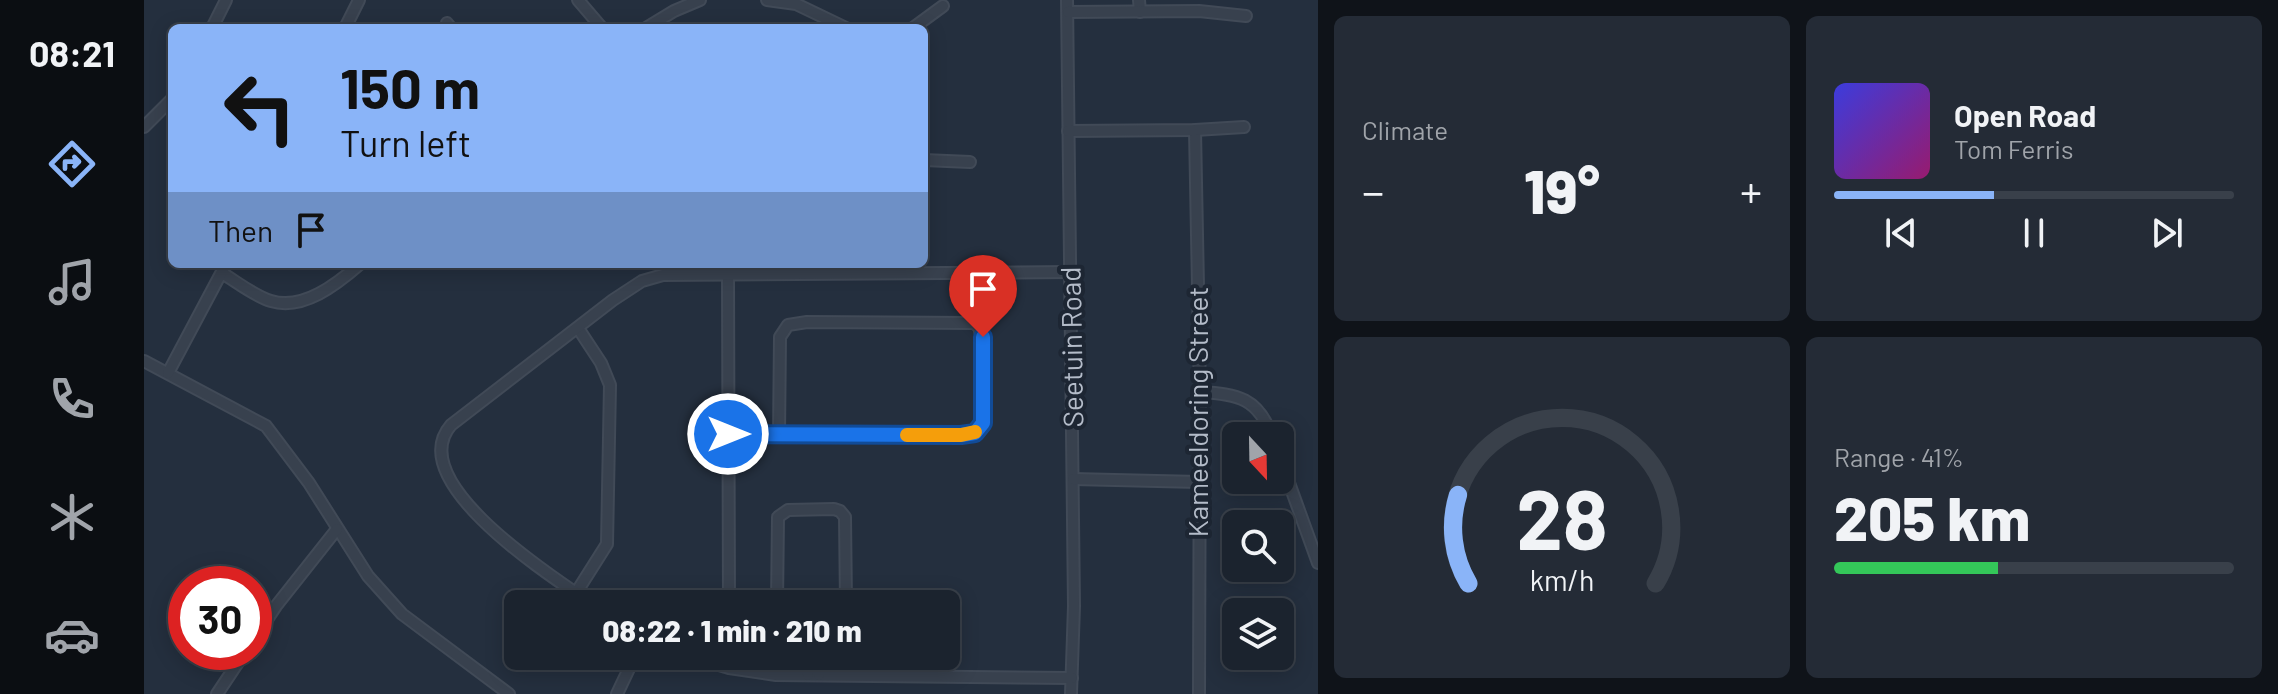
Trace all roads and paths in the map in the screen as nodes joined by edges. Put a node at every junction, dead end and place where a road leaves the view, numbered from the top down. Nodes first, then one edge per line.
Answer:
1 (226, 0) edge
2 (359, 0) edge
3 (578, 0) edge
4 (700, 0) edge
5 (767, 0) edge
6 (1067, 0) edge
7 (1139, 0) edge
8 (796, 2) edge
9 (1199, 5) edge
10 (943, 6) dead end
11 (1068, 12) junction
12 (1140, 12) junction
13 (1246, 16) dead end
14 (214, 24) edge
15 (347, 24) edge
16 (599, 24) edge
17 (653, 24) edge
18 (838, 24) edge
19 (918, 24) edge
20 (168, 103) edge
21 (144, 127) edge
22 (1244, 127) dead end
23 (1195, 130) junction
24 (1068, 131) junction
25 (928, 160) edge
26 (970, 162) dead end
27 (224, 268) edge
28 (355, 268) edge
29 (908, 269) edge
30 (1071, 272) junction
31 (728, 275) junction
32 (578, 328) junction
33 (144, 361) edge
34 (168, 373) junction
35 (1200, 392) junction
36 (1265, 422) edge
37 (728, 434) junction
38 (779, 435) junction
39 (1073, 479) junction
40 (1199, 482) junction
41 (1293, 494) edge
42 (337, 529) junction
43 (1318, 563) edge
44 (572, 590) edge
45 (578, 590) edge
46 (729, 590) edge
47 (777, 590) edge
48 (846, 590) edge
49 (272, 612) edge
50 (234, 670) edge
51 (628, 670) edge
52 (758, 670) edge
53 (812, 670) edge
54 (815, 670) edge
55 (814, 675) junction
56 (1072, 678) junction
57 (219, 693) edge
58 (507, 693) edge
59 (617, 694) edge
60 (1071, 694) edge
61 (1199, 694) edge

1 - 14 street
2 - 15 street
3 - 16 street
4 - 17 street
5 - 8 street
6 - 11 street, Seetuin Road
7 - 12 street
8 - 18 street
9 - 12 street
9 - 13 street
10 - 19 street
11 - 12 street
11 - 24 street, Seetuin Road
20 - 21 street
22 - 23 street
23 - 24 street
23 - 35 street, Kameeldoring Street
24 - 30 street, Seetuin Road
25 - 26 street
27 - 28 street
27 - 34 street
29 - 30 street
29 - 31 street
30 - 39 street, Seetuin Road
31 - 32 street
31 - 37 street
32 - 44 street
32 - 45 street
33 - 34 street
34 - 42 street
35 - 36 street
35 - 40 street, Kameeldoring Street
37 - 38 street
37 - 46 street
38 - 38 street
39 - 40 street
39 - 56 street, Seetuin Road
40 - 61 street, Kameeldoring Street
41 - 43 street
42 - 49 street
42 - 58 street
47 - 48 street
50 - 57 street
51 - 59 street
52 - 55 street
53 - 55 street
54 - 55 street
55 - 56 street
56 - 60 street, Seetuin Road

